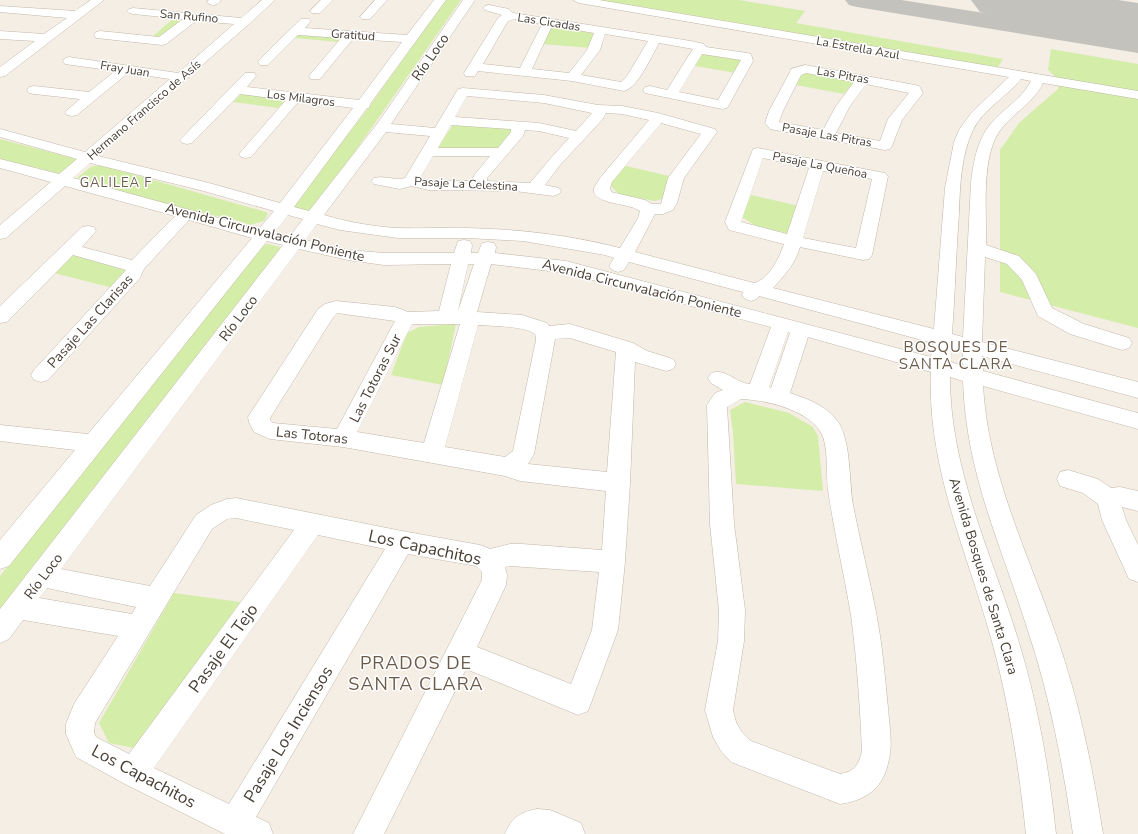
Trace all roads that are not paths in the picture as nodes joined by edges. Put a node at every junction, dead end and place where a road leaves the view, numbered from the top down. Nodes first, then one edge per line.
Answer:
1 (98, 0) edge
2 (269, 0) edge
3 (327, 0) edge
4 (381, 0) edge
5 (440, 0) edge
6 (469, 0) edge
7 (579, 0) edge
8 (610, 5) junction
9 (489, 8) dead end
10 (0, 9) edge
11 (133, 11) dead end
12 (316, 11) dead end
13 (78, 15) junction
14 (510, 16) junction
15 (193, 17) junction
16 (366, 17) dead end
17 (305, 21) dead end
18 (245, 22) junction
19 (552, 22) junction
20 (595, 29) junction
21 (296, 31) junction
22 (768, 32) junction
23 (351, 34) junction
24 (0, 35) edge
25 (100, 35) dead end
26 (48, 38) junction
27 (410, 39) junction
28 (655, 39) junction
29 (754, 49) junction
30 (702, 50) junction
31 (891, 53) junction
32 (69, 62) dead end
33 (264, 62) dead end
34 (3, 69) edge
35 (805, 69) joint
36 (124, 70) junction
37 (524, 72) junction
38 (1017, 75) junction
39 (250, 76) dead end
40 (315, 76) dead end
41 (181, 77) junction
42 (572, 77) junction
43 (468, 78) junction
44 (1039, 78) junction
45 (863, 79) junction
46 (882, 82) junction
47 (34, 90) dead end
48 (238, 90) junction
49 (650, 90) dead end
50 (915, 91) joint
51 (672, 93) junction
52 (1138, 95) edge
53 (92, 96) junction
54 (296, 97) junction
55 (364, 105) junction
56 (598, 109) junction
57 (72, 112) dead end
58 (657, 119) junction
59 (518, 126) junction
60 (382, 127) junction
61 (444, 127) junction
62 (0, 133) edge
63 (578, 136) junction
64 (828, 136) junction
65 (187, 140) dead end
66 (428, 152) junction
67 (501, 152) junction
68 (246, 154) dead end
69 (89, 158) junction
70 (1, 165) edge
71 (817, 165) junction
72 (62, 181) junction
73 (379, 181) dead end
74 (411, 181) junction
75 (478, 185) junction
76 (534, 189) junction
77 (553, 192) dead end
78 (284, 208) junction
79 (648, 209) junction
80 (186, 214) junction
81 (314, 217) junction
82 (88, 231) dead end
83 (467, 233) junction
84 (0, 234) edge
85 (491, 234) junction
86 (262, 235) junction
87 (794, 241) junction
88 (295, 242) junction
89 (977, 248) junction
90 (70, 249) junction
91 (624, 255) junction
92 (485, 258) junction
93 (461, 259) junction
94 (136, 267) junction
95 (611, 278) junction
96 (754, 289) junction
97 (743, 313) junction
98 (447, 316) junction
99 (0, 317) edge
100 (468, 317) junction
101 (406, 318) junction
102 (781, 324) junction
103 (801, 329) junction
104 (545, 333) junction
105 (942, 339) junction
106 (1122, 343) dead end
107 (974, 347) junction
108 (626, 348) junction
109 (666, 364) dead end
110 (940, 367) junction
111 (41, 374) dead end
112 (972, 376) junction
113 (718, 378) dead end
114 (1138, 390) edge
115 (758, 394) junction
116 (1138, 421) edge
117 (0, 433) edge
118 (343, 438) junction
119 (92, 443) junction
120 (432, 453) junction
121 (508, 467) junction
122 (1068, 479) dead end
123 (619, 483) junction
124 (1108, 498) junction
125 (1138, 501) edge
126 (313, 523) junction
127 (402, 542) junction
128 (0, 558) edge
129 (489, 560) junction
130 (614, 562) junction
131 (1138, 571) edge
132 (42, 576) junction
133 (154, 599) junction
134 (19, 607) junction
135 (137, 627) junction
136 (0, 630) edge
137 (460, 653) junction
138 (134, 773) junction
139 (246, 828) edge
140 (368, 834) edge
141 (520, 834) edge
142 (570, 834) edge
143 (1041, 834) edge
144 (1088, 834) edge

1 - 13 street
2 - 18 street, Hermano Francisco de Asís
3 - 12 street
4 - 16 street
5 - 27 street, Río Loco
6 - 60 street, Río Loco
7 - 8 street, La Estrella Azul
8 - 20 street, Las Cicadas
8 - 22 street, La Estrella Azul
9 - 14 street, Las Cicadas
10 - 13 street
11 - 15 street, San Rufino
13 - 26 street
14 - 19 street, Las Cicadas
14 - 43 street
15 - 18 street, San Rufino
15 - 25 street
17 - 21 street
18 - 41 street, Hermano Francisco de Asís
19 - 20 street, Las Cicadas
19 - 37 street
20 - 28 street
20 - 42 street
21 - 23 street, Gratitud
21 - 33 street
22 - 29 street
22 - 31 street, La Estrella Azul
23 - 27 street, Gratitud
23 - 40 street
24 - 26 street
26 - 34 street
27 - 55 street, Río Loco
28 - 30 street
28 - 42 street
29 - 30 street
29 - 51 street
30 - 51 street
31 - 38 street, La Estrella Azul
31 - 46 street, Las Pitras
32 - 36 street, Fray Juan
35 - 45 street, Las Pitras
35 - 64 street, Pasaje Las Pitras
36 - 41 street, Fray Juan
36 - 53 street
37 - 42 street
37 - 43 street
38 - 44 street, La Estrella Azul
38 - 105 street, Avenida Bosques de Santa Clara
39 - 48 street
41 - 69 street, Hermano Francisco de Asís
43 - 56 street
43 - 61 street
44 - 52 street, La Estrella Azul
44 - 89 street
45 - 46 street, Las Pitras
45 - 64 street
46 - 50 street, Las Pitras
47 - 53 street
48 - 54 street, Los Milagros
48 - 65 street
49 - 51 street
50 - 64 street, Pasaje Las Pitras
53 - 57 street
54 - 55 street, Los Milagros
54 - 68 street
55 - 78 street, Río Loco
56 - 58 street
56 - 63 street
58 - 79 street
58 - 79 street
59 - 61 street
59 - 63 street
59 - 67 street
60 - 61 street
60 - 81 street, Río Loco
61 - 66 street
62 - 69 street, Avenida Circunvalación Poniente
63 - 76 street
66 - 67 street
66 - 74 street
67 - 75 street
69 - 72 street, Hermano Francisco de Asís
69 - 78 street, Avenida Circunvalación Poniente
70 - 72 street, Avenida Circunvalación Poniente
71 - 87 street
71 - 87 street, Pasaje La Queñoa
71 - 87 street, Pasaje La Queñoa
72 - 80 street, Avenida Circunvalación Poniente
72 - 84 street, Hermano Francisco de Asís
73 - 74 street, Pasaje La Celestina
74 - 75 street, Pasaje La Celestina
75 - 76 street, Pasaje La Celestina
76 - 77 street, Pasaje La Celestina
78 - 81 street, Avenida Circunvalación Poniente
78 - 86 street, Río Loco
79 - 91 street
80 - 86 street, Avenida Circunvalación Poniente
80 - 94 street, Pasaje Las Clarisas
81 - 83 street, Avenida Circunvalación Poniente
81 - 88 street, Río Loco
82 - 90 street
83 - 85 street, Avenida Circunvalación Poniente
83 - 93 street
85 - 91 street, Avenida Circunvalación Poniente
85 - 92 street
86 - 88 street, Avenida Circunvalación Poniente
86 - 119 street, Río Loco
87 - 96 street
88 - 93 street, Avenida Circunvalación Poniente
88 - 132 street, Río Loco
89 - 106 street
89 - 107 street
90 - 94 street
90 - 99 street
91 - 95 street
91 - 96 street, Avenida Circunvalación Poniente
92 - 93 street, Avenida Circunvalación Poniente
92 - 95 street, Avenida Circunvalación Poniente
92 - 100 street
93 - 98 street
94 - 111 street, Pasaje Las Clarisas
95 - 97 street, Avenida Circunvalación Poniente
96 - 97 street
96 - 105 street, Avenida Circunvalación Poniente
97 - 102 street, Avenida Circunvalación Poniente
98 - 100 street, Las Totoras
98 - 101 street, Las Totoras
100 - 104 street, Las Totoras
100 - 120 street
101 - 118 street, Las Totoras Sur
101 - 118 street, Las Totoras
102 - 103 street, Avenida Circunvalación Poniente
102 - 115 street
103 - 110 street, Avenida Circunvalación Poniente
103 - 115 street
104 - 108 street
104 - 121 street
105 - 107 street, Avenida Circunvalación Poniente
105 - 110 street, Avenida Bosques de Santa Clara
107 - 112 street
107 - 114 street, Avenida Circunvalación Poniente
108 - 109 street
108 - 123 street
110 - 112 street, Avenida Circunvalación Poniente
110 - 143 street, Avenida Bosques de Santa Clara
112 - 116 street, Avenida Circunvalación Poniente
112 - 144 street
113 - 115 street
115 - 115 street
117 - 119 street
118 - 120 street, Las Totoras
119 - 128 street, Río Loco
120 - 121 street, Las Totoras
121 - 123 street, Las Totoras
122 - 124 street
123 - 130 street
124 - 125 street
124 - 131 street
126 - 127 street, Los Capachitos
126 - 133 street, Los Capachitos
126 - 138 street, Pasaje El Tejo
127 - 129 street, Los Capachitos
127 - 139 street, Pasaje Los Inciensos
129 - 130 street
129 - 137 street, Los Capachitos
130 - 137 street
132 - 133 street
132 - 134 street, Río Loco
133 - 135 street, Los Capachitos
134 - 135 street
134 - 136 street, Río Loco
135 - 138 street, Los Capachitos
137 - 140 street, Los Capachitos
138 - 139 street, Los Capachitos
141 - 142 street

